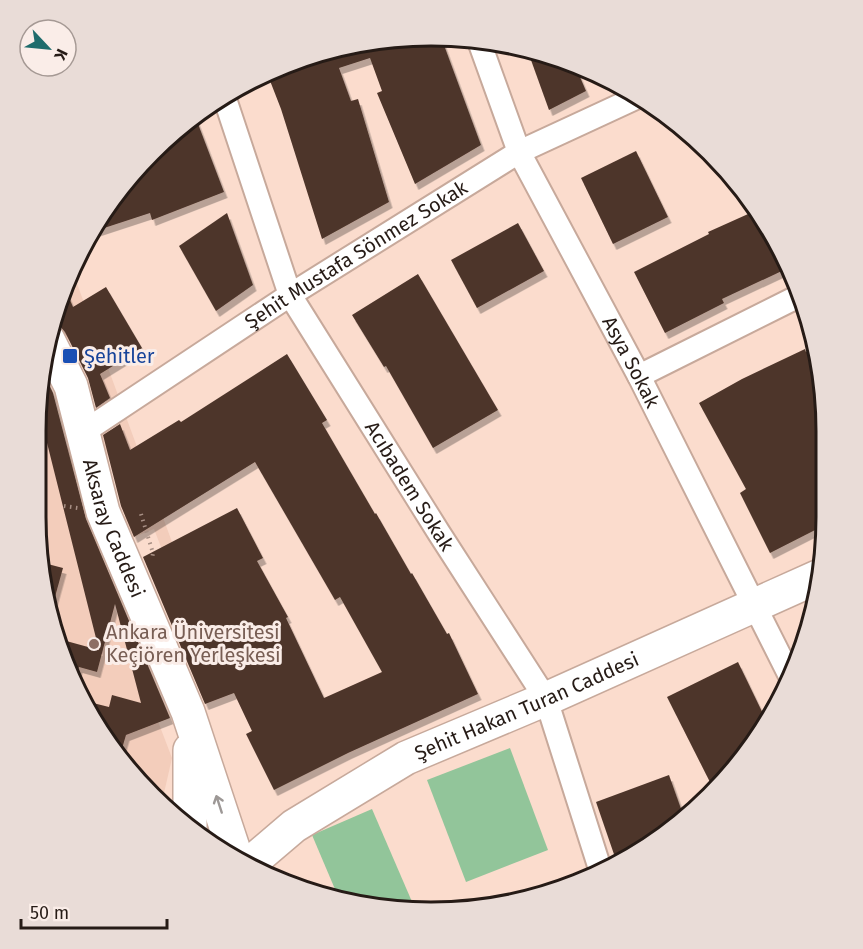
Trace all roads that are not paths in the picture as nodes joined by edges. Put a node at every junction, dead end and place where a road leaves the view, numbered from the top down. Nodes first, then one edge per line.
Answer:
1 (482, 50) edge
2 (629, 101) edge
3 (227, 105) edge
4 (519, 152) junction
5 (290, 294) junction
6 (793, 299) edge
7 (55, 353) edge
8 (639, 376) junction
9 (82, 433) junction
10 (811, 580) edge
11 (753, 606) junction
12 (786, 668) edge
13 (546, 699) junction
14 (188, 712) junction
15 (190, 817) edge
16 (233, 847) edge
17 (255, 860) edge
18 (599, 864) edge

1 - 4 street, Asya Sokak
2 - 4 street, Şehit Mustafa Sönmez Sokak
3 - 5 street, Acıbadem Sokak
4 - 5 street, Şehit Mustafa Sönmez Sokak
4 - 8 street, Asya Sokak
5 - 9 street, Şehit Mustafa Sönmez Sokak
5 - 13 street, Acıbadem Sokak
6 - 8 street
7 - 9 street, Aksaray Caddesi
8 - 11 street, Asya Sokak
9 - 14 street, Aksaray Caddesi
10 - 11 street, Şehit Hakan Turan Caddesi
11 - 12 street, Asya Sokak
11 - 13 street, Şehit Hakan Turan Caddesi
13 - 17 street, Şehit Hakan Turan Caddesi
13 - 18 street, Acıbadem Sokak
14 - 15 street
16 -> 14 street, Aksaray Caddesi

